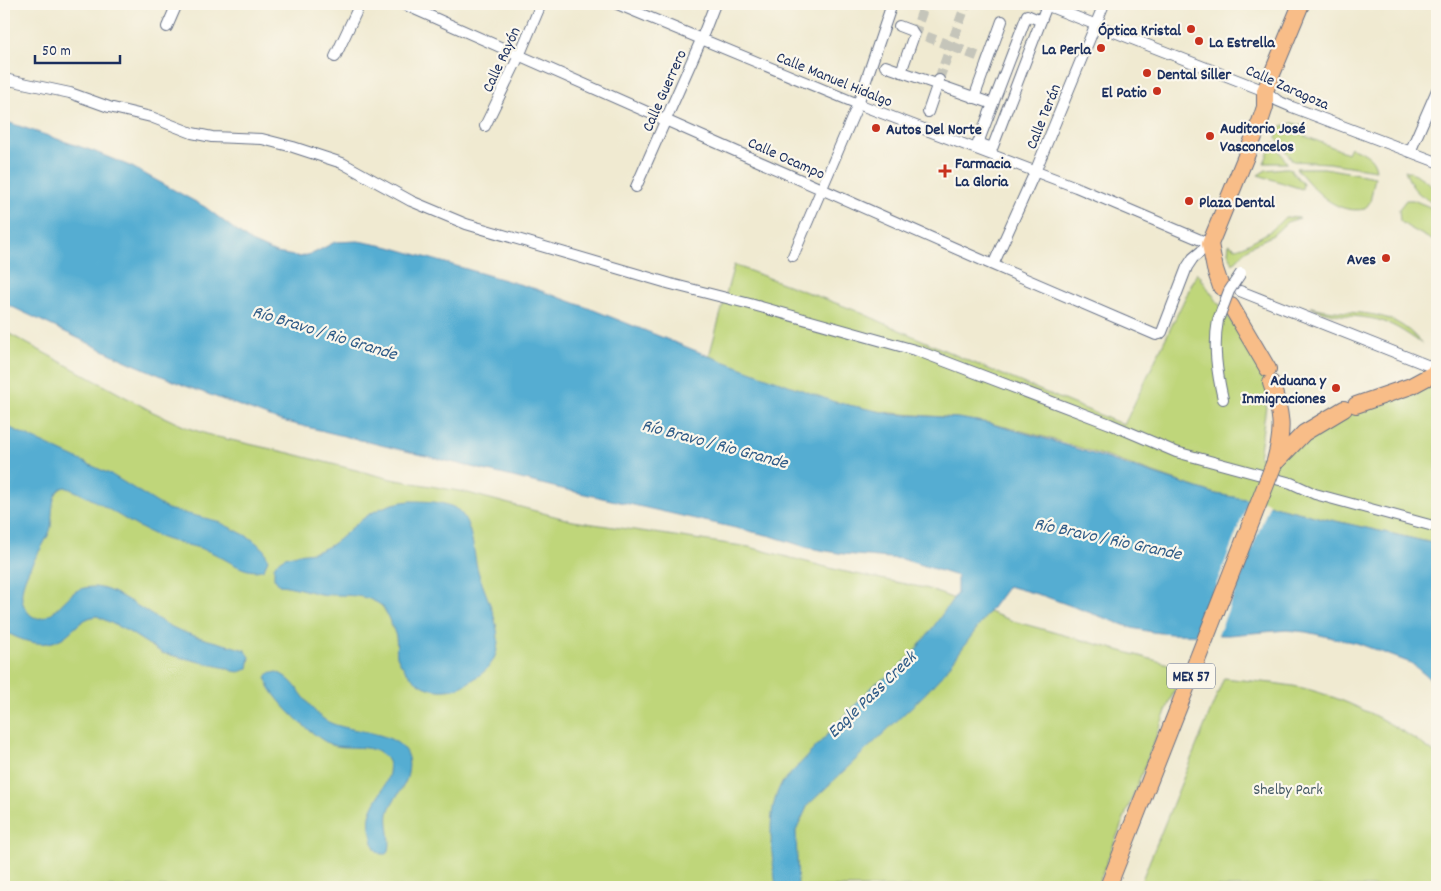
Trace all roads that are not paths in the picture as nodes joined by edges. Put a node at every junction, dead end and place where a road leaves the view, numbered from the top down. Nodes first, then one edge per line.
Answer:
1 (177, 4) edge
2 (360, 4) edge
3 (403, 4) edge
4 (542, 4) edge
5 (617, 4) edge
6 (715, 4) edge
7 (892, 4) edge
8 (1045, 4) edge
9 (1104, 4) edge
10 (1301, 4) edge
11 (1041, 20) junction
12 (1002, 21) dead end
13 (1095, 24) junction
14 (899, 26) dead end
15 (167, 27) dead end
16 (701, 40) junction
17 (519, 56) junction
18 (335, 57) dead end
19 (986, 59) junction
20 (885, 66) dead end
21 (1007, 68) junction
22 (901, 72) junction
23 (4, 79) edge
24 (938, 82) junction
25 (1437, 90) edge
26 (1265, 91) junction
27 (974, 98) junction
28 (858, 104) junction
29 (993, 104) junction
30 (928, 112) dead end
31 (667, 120) junction
32 (486, 126) dead end
33 (991, 152) junction
34 (1410, 152) junction
35 (1437, 162) edge
36 (1035, 172) junction
37 (636, 187) dead end
38 (822, 189) junction
39 (1210, 244) junction
40 (792, 256) dead end
41 (993, 266) junction
42 (1241, 272) dead end
43 (1221, 284) dead end
44 (1240, 291) dead end
45 (1231, 306) dead end
46 (1437, 370) edge
47 (1223, 399) dead end
48 (1274, 464) junction
49 (1437, 527) edge
50 (1108, 887) edge

1 - 15 street
2 - 18 street
3 - 17 street, Calle Ocampo
4 - 17 street, Calle Rayón
5 - 16 street, Calle Manuel Hidalgo
6 - 16 street, Calle Guerrero
7 - 28 street
8 - 11 street
8 - 13 street, Calle Zaragoza
9 - 13 street, Calle Terán
10 - 26 main road
11 - 21 street
11 - 33 street
12 - 19 street
13 - 26 street, Calle Zaragoza
13 - 36 street, Calle Terán
14 - 22 street
16 - 28 street, Calle Manuel Hidalgo
16 - 31 street, Calle Guerrero
17 - 31 street, Calle Ocampo
17 - 32 street, Calle Rayón
19 - 21 street
19 - 27 street
20 - 22 street
21 - 29 street
22 - 24 street
23 - 49 street
24 - 27 street
24 - 30 street
25 - 34 street
26 - 34 street, Calle Zaragoza
26 - 39 main road
27 - 29 street
28 - 33 street, Calle Manuel Hidalgo
28 - 38 street
29 - 33 street
31 - 37 street, Calle Guerrero
31 - 38 street, Calle Ocampo
33 - 36 street, Calle Manuel Hidalgo
34 - 35 street, Calle Zaragoza
36 - 39 street, Calle Manuel Hidalgo
36 - 41 street, Calle Terán
38 - 40 street
38 - 41 street, Calle Ocampo
39 - 41 street, Calle Ocampo
39 - 43 main road
42 - 47 street, bridge
44 - 46 street
45 - 48 main road, MEX 57
46 - 48 main road, MEX 57
48 - 50 main road, MEX 57, bridge

